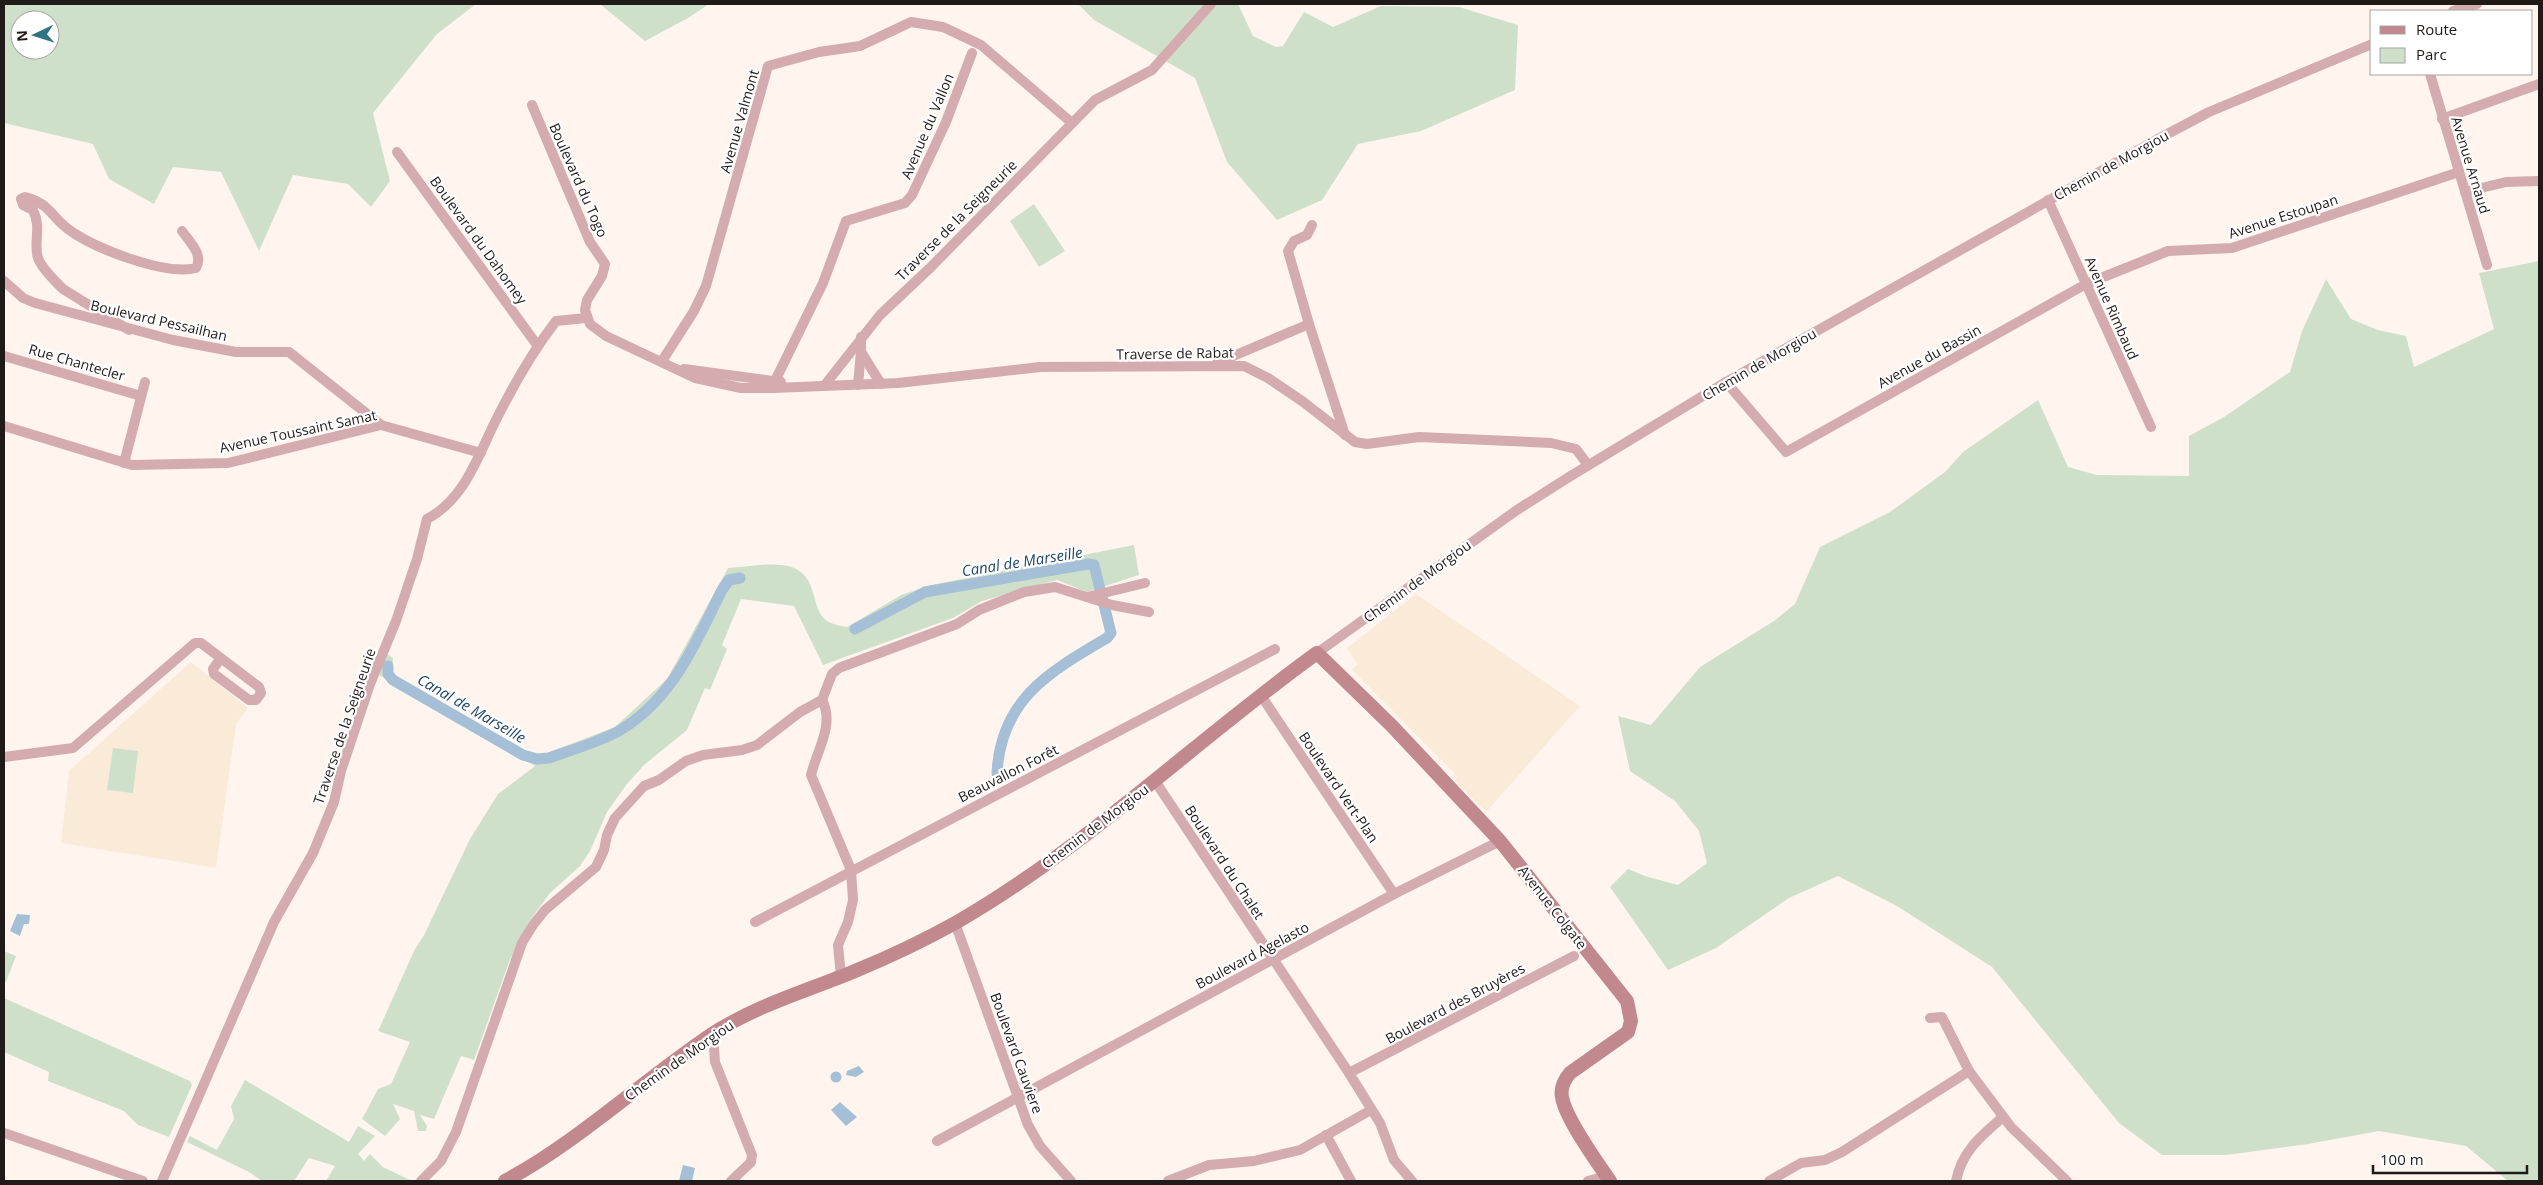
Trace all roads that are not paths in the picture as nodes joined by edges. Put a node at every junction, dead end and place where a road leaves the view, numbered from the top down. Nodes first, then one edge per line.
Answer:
1 (1211, 4) edge
2 (2477, 4) edge
3 (2457, 10) edge
4 (2370, 45) edge
5 (972, 53) dead end
6 (2430, 75) edge
7 (2539, 84) edge
8 (532, 105) dead end
9 (2442, 119) junction
10 (1072, 123) junction
11 (397, 152) dead end
12 (2459, 172) junction
13 (2539, 181) edge
14 (2466, 192) junction
15 (2048, 200) junction
16 (1312, 224) dead end
17 (182, 231) dead end
18 (2487, 265) dead end
19 (4, 281) edge
20 (2086, 284) junction
21 (586, 318) junction
22 (1308, 324) junction
23 (129, 330) junction
24 (861, 337) junction
25 (538, 345) junction
26 (861, 352) junction
27 (4, 356) edge
28 (662, 361) junction
29 (1214, 365) junction
30 (145, 382) dead end
31 (1726, 382) junction
32 (881, 384) junction
33 (774, 385) junction
34 (858, 385) junction
35 (824, 386) junction
36 (141, 396) junction
37 (381, 425) junction
38 (4, 426) edge
39 (2151, 427) dead end
40 (1345, 435) junction
41 (481, 453) junction
42 (124, 463) junction
43 (1588, 465) junction
44 (1145, 583) dead end
45 (1086, 598) junction
46 (1149, 612) dead end
47 (1275, 649) dead end
48 (1318, 654) junction
49 (220, 658) junction
50 (1260, 694) junction
51 (822, 700) junction
52 (4, 758) edge
53 (1155, 781) junction
54 (1500, 841) junction
55 (851, 870) junction
56 (1394, 894) junction
57 (755, 922) dead end
58 (955, 923) junction
59 (1574, 956) dead end
60 (1273, 960) junction
61 (841, 976) junction
62 (1930, 1018) dead end
63 (713, 1034) junction
64 (1969, 1071) junction
65 (1349, 1074) junction
66 (1018, 1097) junction
67 (1371, 1110) junction
68 (2003, 1117) junction
69 (4, 1133) edge
70 (1326, 1135) junction
71 (937, 1141) dead end
72 (1608, 1179) edge
73 (143, 1181) edge
74 (162, 1181) edge
75 (421, 1181) edge
76 (505, 1181) edge
77 (731, 1181) edge
78 (1072, 1181) edge
79 (1168, 1181) edge
80 (1351, 1181) edge
81 (1412, 1181) edge
82 (1588, 1181) edge
83 (1769, 1181) edge
84 (1956, 1181) edge
85 (2066, 1181) edge

1 - 10 street, Traverse de la Seigneurie
2 - 3 street
4 - 15 street, Chemin de Morgiou
5 - 33 street, Avenue du Vallon
6 - 9 street, Avenue Arnaud
7 - 9 street
8 - 21 street, Boulevard du Togo
9 - 12 street, Avenue Arnaud
10 - 24 street, Traverse de la Seigneurie
10 - 28 street, Avenue Valmont
11 - 25 street, Boulevard du Dahomey
12 - 14 street, Avenue Arnaud
12 - 20 street, Avenue Estoupan
13 - 14 street
14 - 18 street, Avenue Arnaud
15 - 20 street, Avenue Rimbaud
15 - 31 street, Chemin de Morgiou
16 - 22 street
17 - 23 street
19 - 23 street, Boulevard Pessailhan
20 - 31 street, Avenue du Bassin
20 - 39 street, Avenue Rimbaud
21 - 25 street, Traverse de la Seigneurie
21 - 28 street
22 - 29 street
22 - 40 street
23 - 37 street, Boulevard Pessailhan
24 - 26 street
24 - 35 street, Traverse de la Seigneurie
25 - 41 street, Traverse de la Seigneurie
26 - 32 street
26 - 34 street
27 - 36 street, Rue Chantecler
28 - 33 street
29 - 32 street, Traverse de Rabat
29 - 40 street, Traverse de Rabat
30 - 36 street
31 - 43 street, Chemin de Morgiou
32 - 34 street
33 - 35 street
34 - 35 street
36 - 42 street
37 - 41 street, Avenue Toussaint Samat
37 - 42 street, Avenue Toussaint Samat
38 - 42 street, Avenue Toussaint Samat
40 - 43 street, Traverse de Rabat
41 - 74 street, Traverse de la Seigneurie
43 - 48 street, Chemin de Morgiou
44 - 45 street
45 - 46 street
45 - 51 street
47 - 55 street, Beauvallon Forêt
48 - 50 street, Chemin de Morgiou
48 - 54 street, Avenue Colgate
49 - 49 street
49 - 52 street
50 - 53 street, Chemin de Morgiou
50 - 56 street, Boulevard Vert-Plan
51 - 55 street
51 - 75 street
53 - 58 street, Chemin de Morgiou
53 - 60 street, Boulevard du Chalet
54 - 56 street, Boulevard Agelasto
54 - 72 street, Avenue Colgate
55 - 57 street, Beauvallon Forêt
55 - 61 street
56 - 60 street, Boulevard Agelasto
58 - 61 street, Chemin de Morgiou
58 - 66 street, Boulevard Cauviere
59 - 65 street, Boulevard des Bruyères
60 - 65 street, Boulevard du Chalet
60 - 66 street, Boulevard Agelasto
61 - 63 street, Chemin de Morgiou
62 - 64 street
63 - 76 street, Chemin de Morgiou
63 - 77 street
64 - 68 street
64 - 83 street
65 - 67 street, Boulevard du Chalet
66 - 71 street, Boulevard Agelasto
66 - 78 street, Boulevard Cauviere
67 - 70 street
67 - 81 street, Boulevard du Chalet
68 - 84 street
68 - 85 street
69 - 73 street
70 - 79 street
70 - 80 street
72 - 82 street

